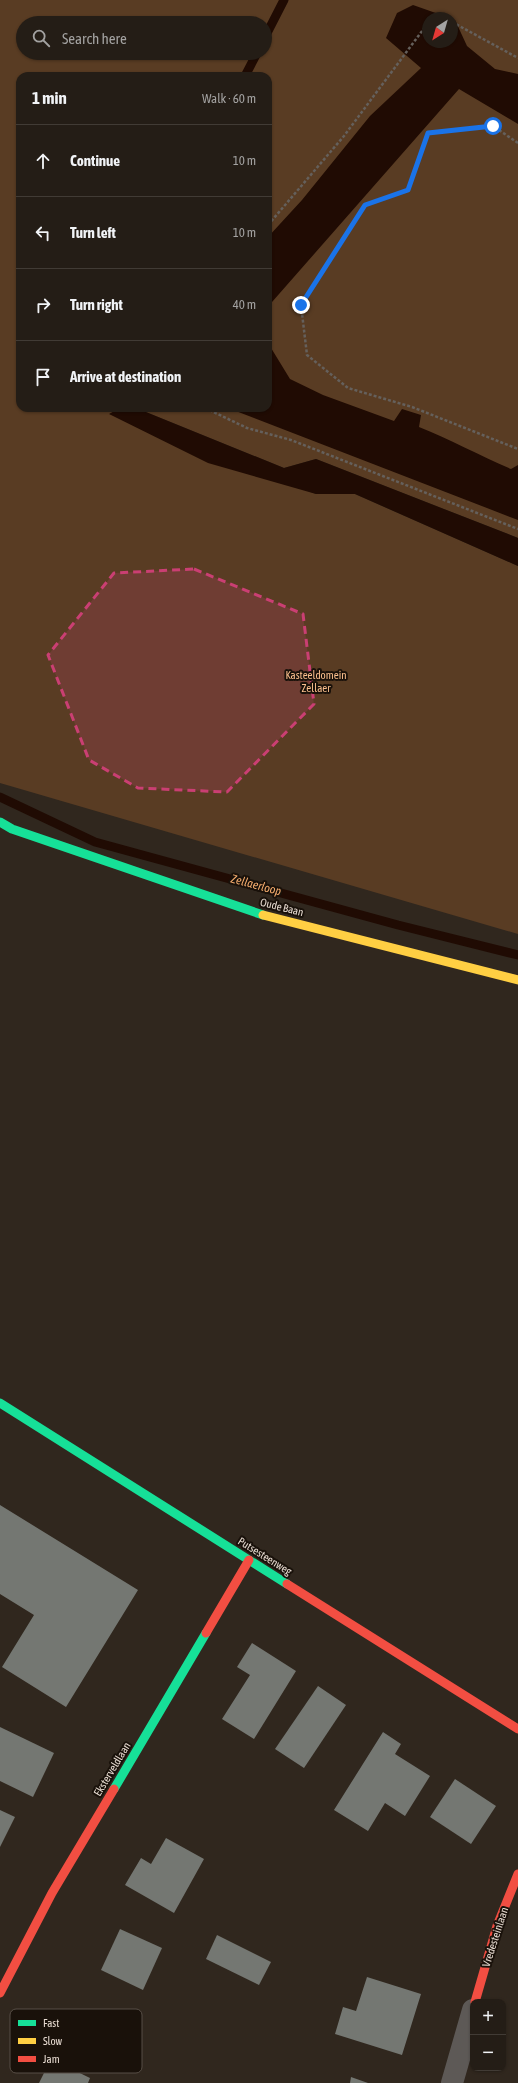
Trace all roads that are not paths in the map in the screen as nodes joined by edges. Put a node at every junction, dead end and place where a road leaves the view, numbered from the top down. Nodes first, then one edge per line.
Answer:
1 (0, 822) edge
2 (518, 980) edge
3 (0, 1403) edge
4 (249, 1560) junction
5 (518, 1729) edge
6 (518, 1874) edge
7 (0, 1993) edge
8 (476, 1999) edge
9 (470, 2020) edge
10 (452, 2083) edge

1 - 2 street, Oude Baan
3 - 4 street, Putsesteenweg
4 - 5 street, Putsesteenweg
4 - 7 street, Eksterveldlaan
6 - 8 street, Vredesteinlaan
9 - 10 street

